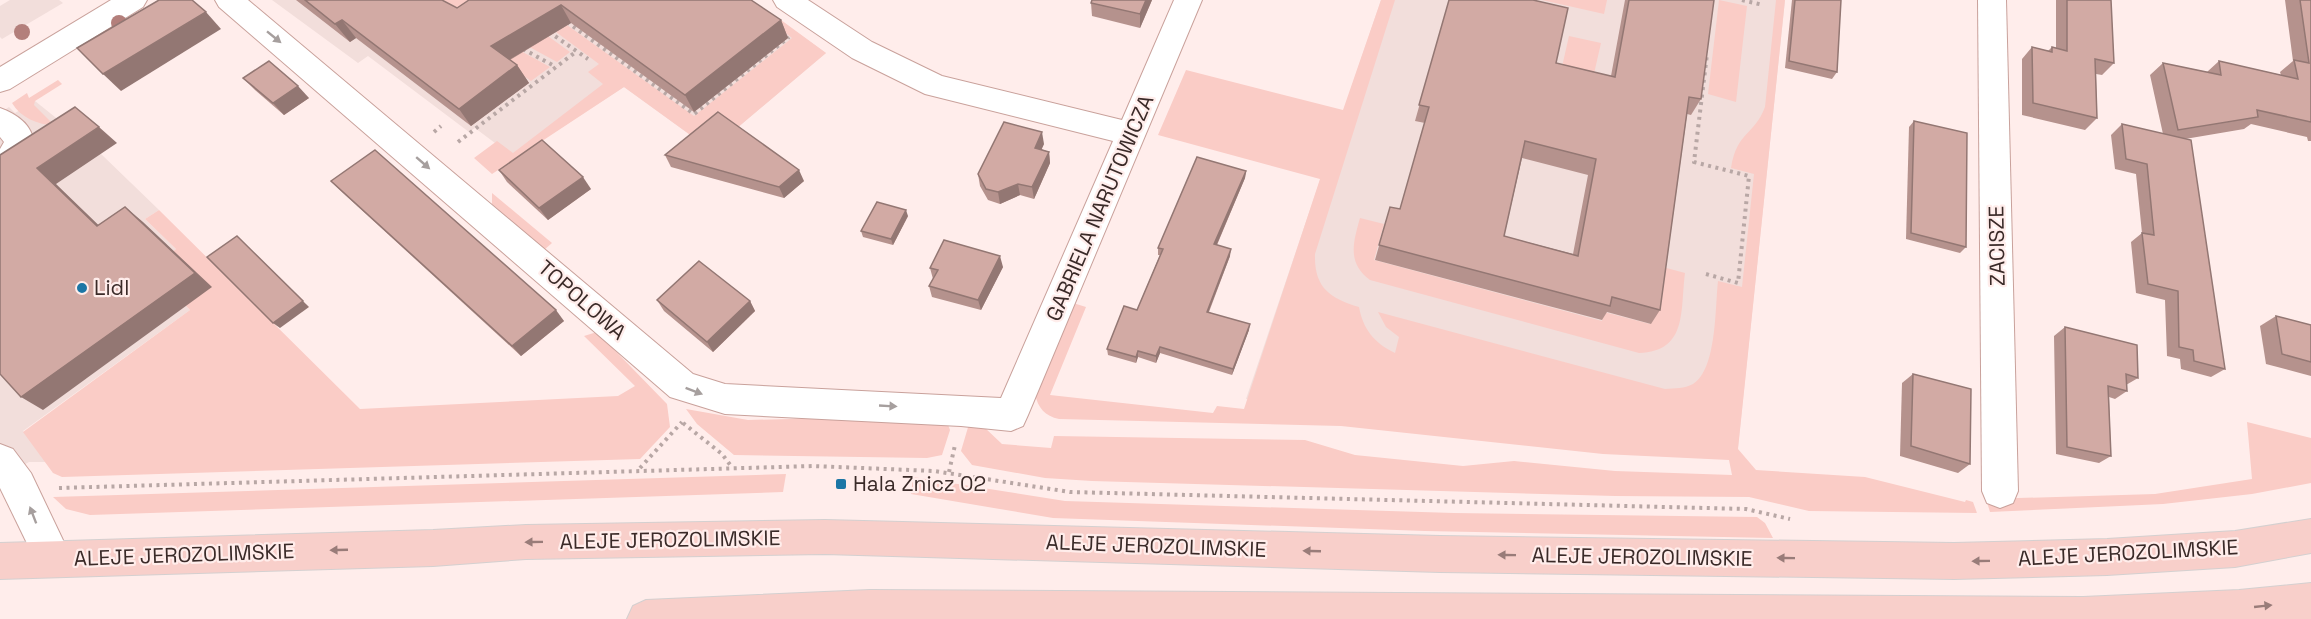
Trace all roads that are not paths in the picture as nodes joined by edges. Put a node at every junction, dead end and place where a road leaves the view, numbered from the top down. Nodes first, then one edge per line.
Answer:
1 (133, 0) edge
2 (229, 0) edge
3 (787, 0) edge
4 (1188, 0) edge
5 (1992, 0) edge
6 (0, 81) edge
7 (0, 120) edge
8 (1132, 134) junction
9 (0, 166) edge
10 (1011, 415) joint
11 (5, 466) edge
12 (2000, 491) dead end
13 (2311, 536) edge
14 (54, 559) junction
15 (0, 561) edge
16 (2311, 601) edge
17 (1911, 617) edge
18 (646, 619) edge

1 - 6 street
2 -> 10 street, TOPOLOWA
3 - 8 street
4 - 8 street, GABRIELA NARUTOWICZA
5 - 12 street, ZACISZE
7 - 9 street
8 - 10 street, GABRIELA NARUTOWICZA
14 -> 11 street
13 -> 14 main road, ALEJE JEROZOLIMSKIE
14 - 15 main road, ALEJE JEROZOLIMSKIE
17 -> 16 main road
17 - 18 main road

